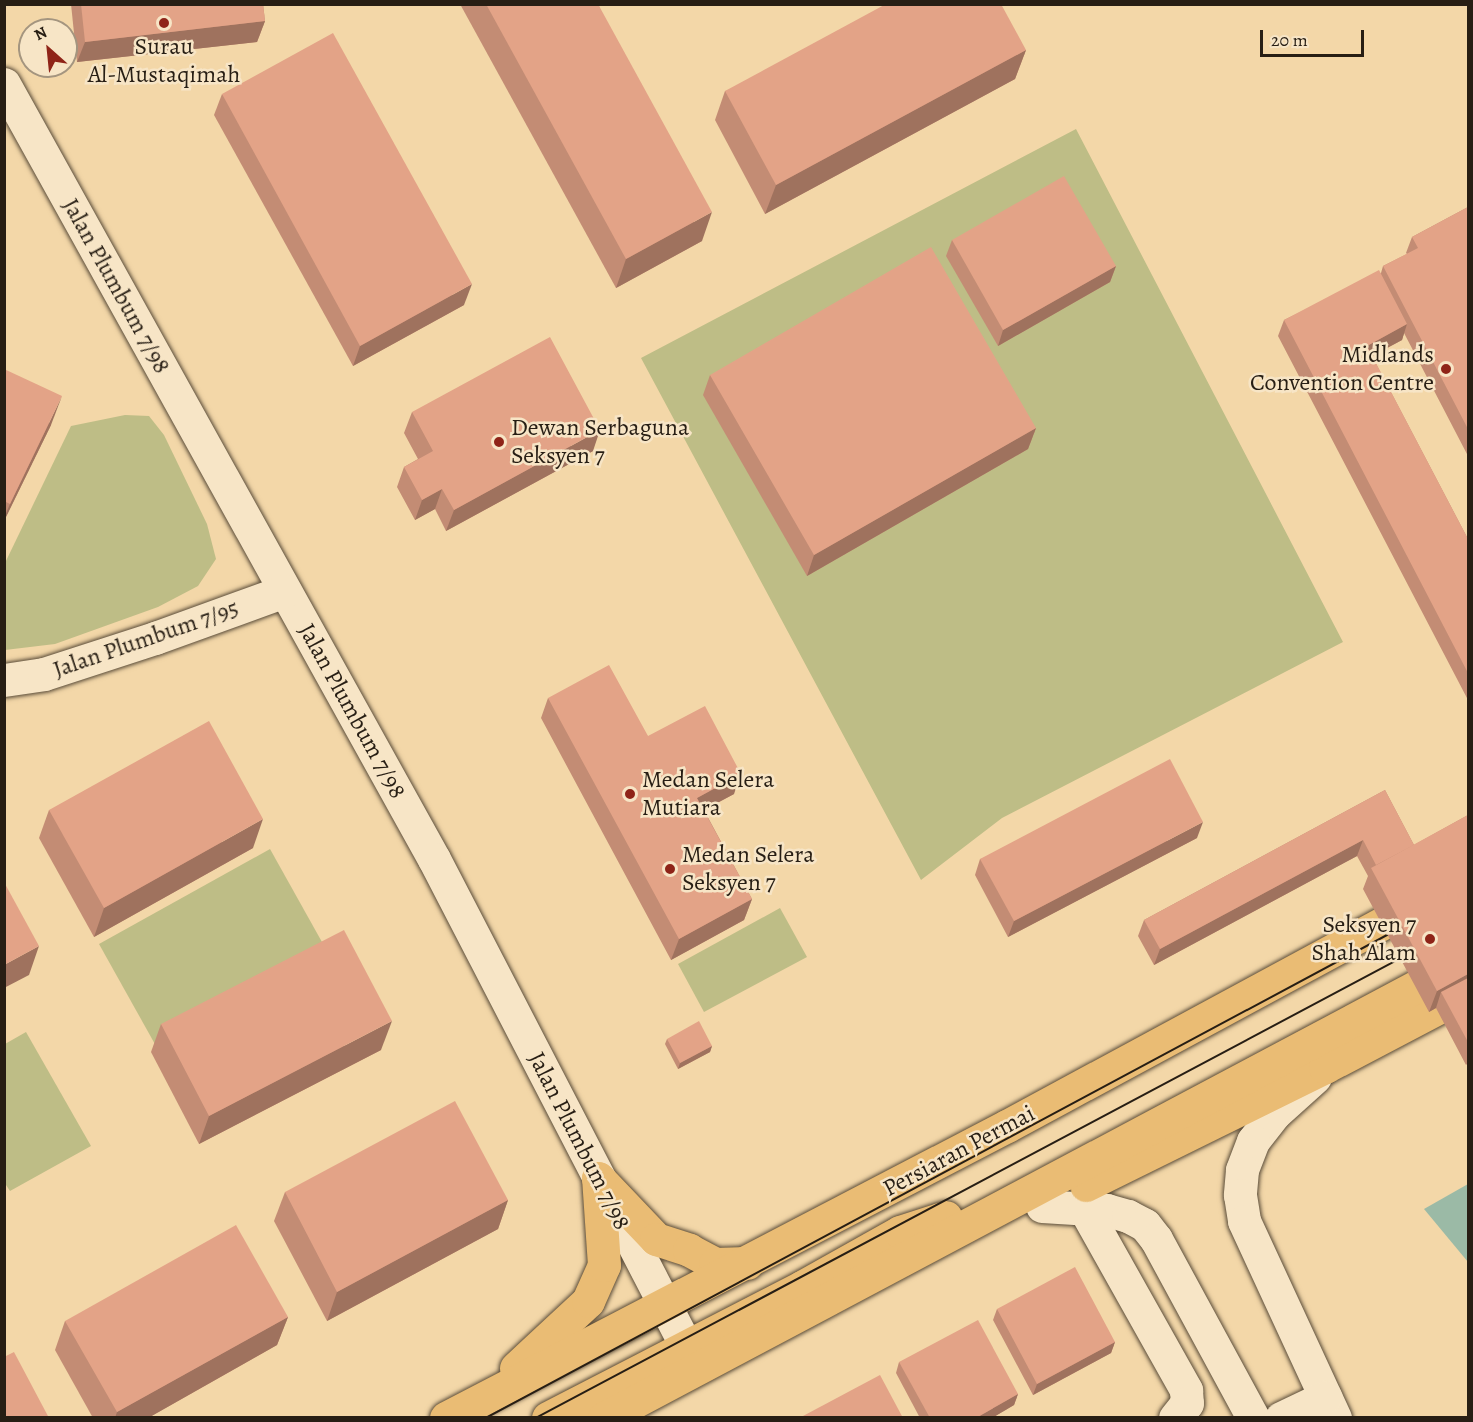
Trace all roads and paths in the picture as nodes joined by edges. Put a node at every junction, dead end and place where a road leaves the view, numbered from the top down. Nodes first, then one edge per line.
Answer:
1 (4, 84) edge
2 (285, 591) junction
3 (4, 680) edge
4 (1468, 877) edge
5 (1468, 959) edge
6 (1468, 992) edge
7 (1325, 1067) junction
8 (598, 1178) junction
9 (1038, 1197) junction
10 (1084, 1208) junction
11 (747, 1263) junction
12 (665, 1306) junction
13 (686, 1346) junction
14 (488, 1394) junction
15 (1330, 1407) edge
16 (446, 1418) edge
17 (548, 1418) edge
18 (604, 1418) edge
19 (1175, 1418) edge
20 (1253, 1418) edge
21 (1281, 1418) edge

1 - 2 street, Jalan Plumbum 7/98
2 - 3 street, Jalan Plumbum 7/95
2 - 8 street, Jalan Plumbum 7/98
4 - 11 main road, Persiaran Permai
5 - 9 main road
6 - 7 main road
7 - 9 main road
7 - 15 street
8 - 11 main road
8 - 12 street, Jalan Plumbum 7/98
8 - 14 main road
9 - 10 street
9 - 13 main road
9 - 18 main road
10 - 19 street
10 - 20 street
11 - 12 main road, Persiaran Permai
12 - 13 street, Jalan Plumbum 7/98
12 - 14 main road, Persiaran Permai
13 - 17 main road
14 - 16 main road, Persiaran Permai
15 - 21 street

